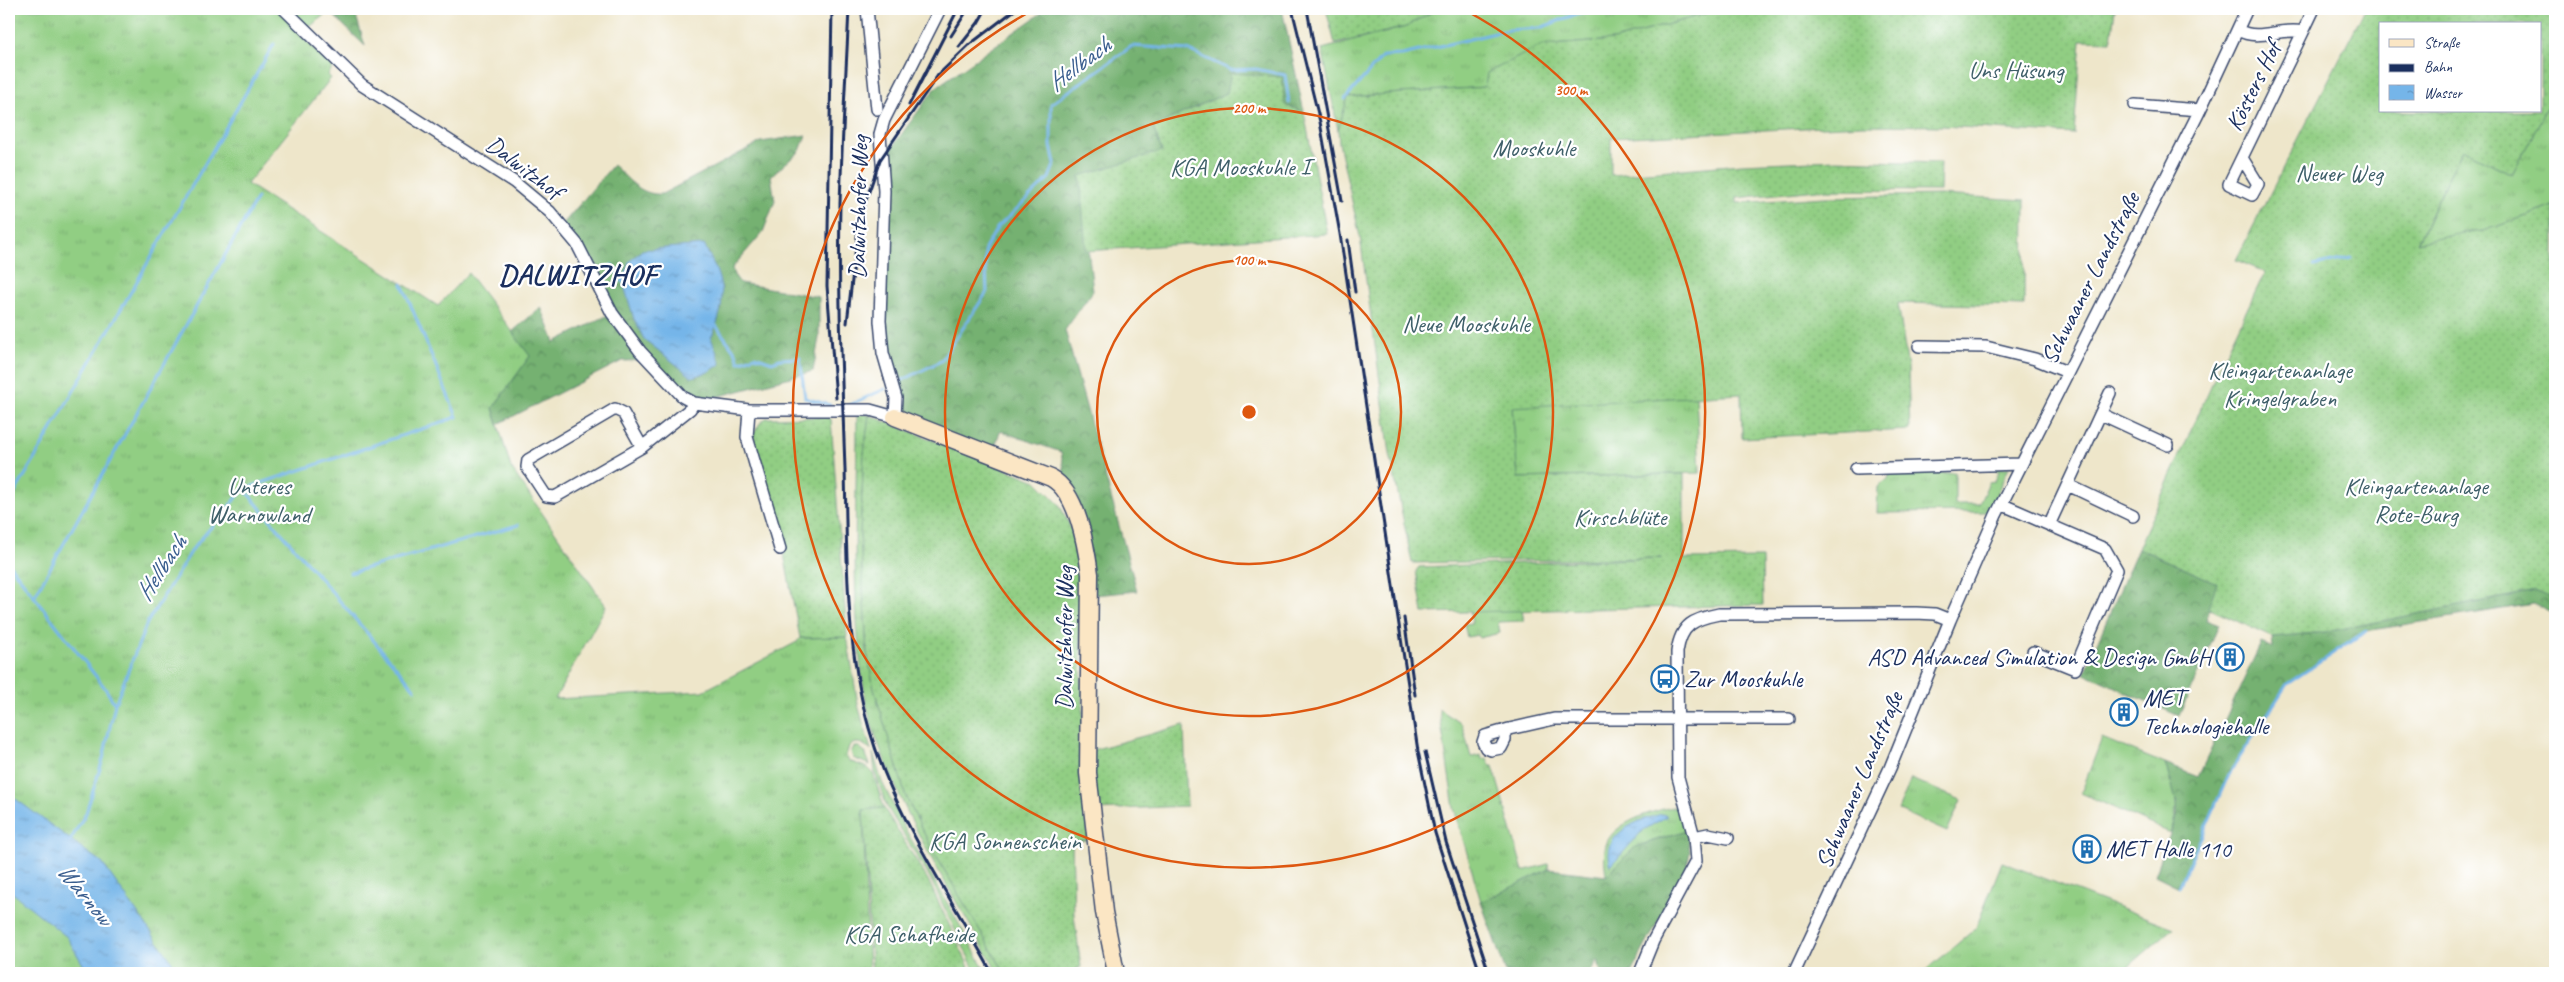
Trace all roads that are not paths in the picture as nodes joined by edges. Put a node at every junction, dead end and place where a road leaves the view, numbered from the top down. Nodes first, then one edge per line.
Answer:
1 (284, 9) edge
2 (867, 9) edge
3 (940, 9) edge
4 (2247, 9) edge
5 (2314, 9) edge
6 (2238, 30) junction
7 (2303, 32) junction
8 (2135, 105) dead end
9 (877, 109) dead end
10 (2200, 110) junction
11 (2242, 158) dead end
12 (1919, 346) dead end
13 (2067, 372) junction
14 (2110, 393) dead end
15 (694, 403) junction
16 (749, 410) junction
17 (2101, 414) junction
18 (895, 417) junction
19 (2168, 445) dead end
20 (642, 447) junction
21 (2020, 464) junction
22 (1856, 469) dead end
23 (2068, 485) junction
24 (2001, 504) junction
25 (2133, 516) dead end
26 (2049, 525) junction
27 (780, 549) dead end
28 (1950, 620) junction
29 (2033, 652) dead end
30 (1677, 720) junction
31 (1789, 720) dead end
32 (1505, 730) dead end
33 (1694, 837) junction
34 (1728, 838) dead end
35 (1116, 973) edge
36 (1640, 973) edge
37 (1794, 973) edge

1 - 15 street, Dalwitzhof
2 - 9 street
3 - 18 street, Dalwitzhofer Weg
4 - 6 street, Schwaaner Landstraße
5 - 7 street, Kösters Hof
6 - 7 street, Kösters Hof
6 - 10 street, Schwaaner Landstraße
7 - 11 street, Kösters Hof
8 - 10 street
10 - 13 street, Schwaaner Landstraße
12 - 13 street
13 - 21 street, Schwaaner Landstraße
14 - 17 street
15 - 16 street
15 - 20 street
16 - 18 street, Dalwitzhofer Weg
16 - 27 street
17 - 19 street
17 - 23 street
18 - 35 street, Dalwitzhofer Weg
20 - 20 street
21 - 22 street
21 - 24 street, Schwaaner Landstraße
23 - 25 street
23 - 26 street
24 - 26 street
24 - 28 street, Schwaaner Landstraße
26 - 29 street
28 - 30 street
28 - 37 street, Schwaaner Landstraße
30 - 31 street
30 - 32 street
30 - 33 street
33 - 34 street
33 - 36 street

